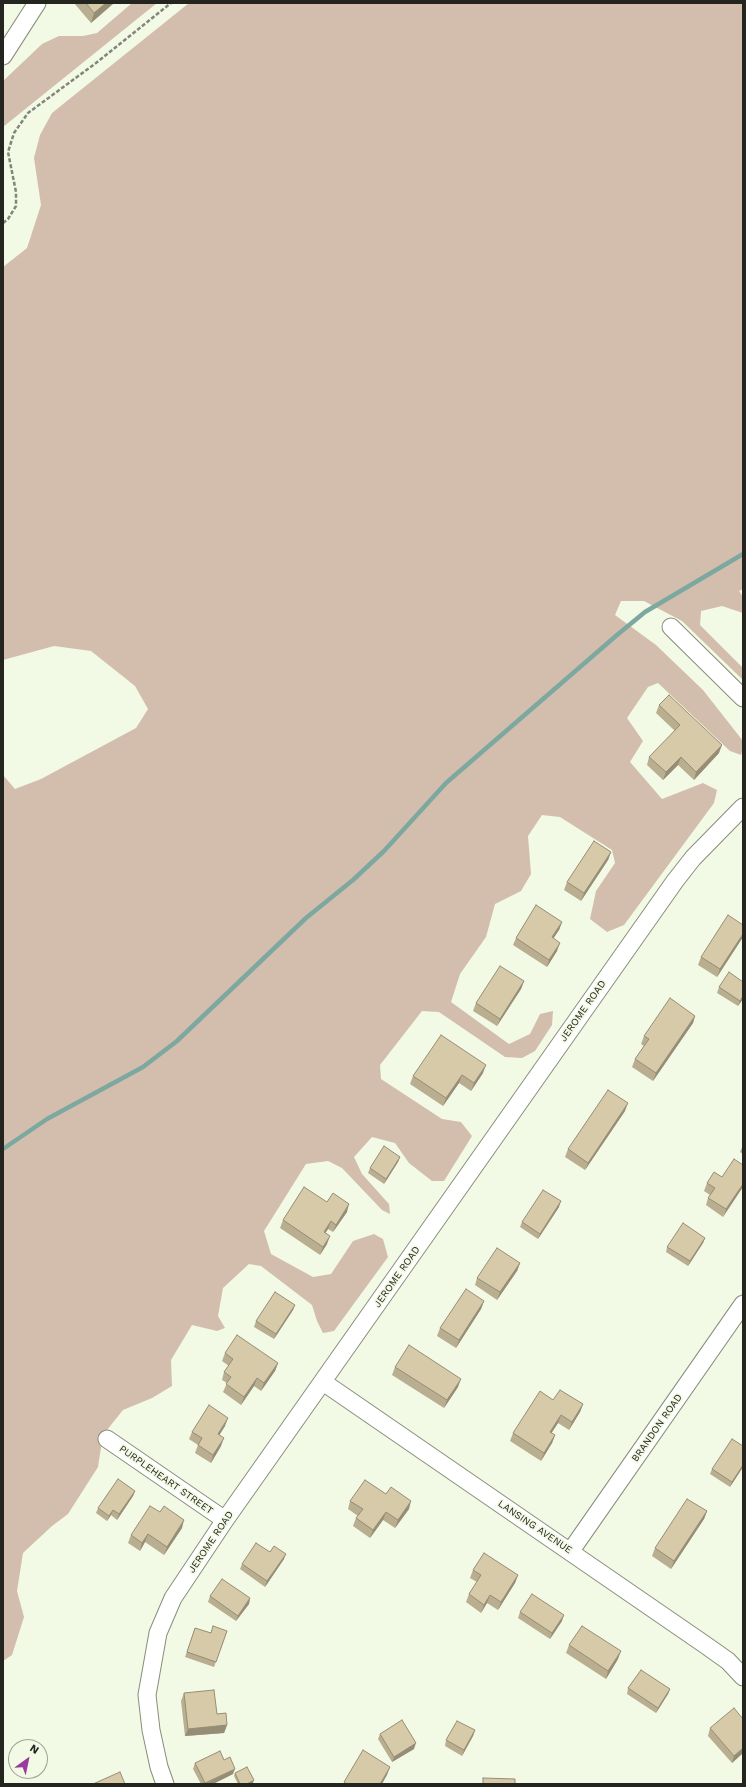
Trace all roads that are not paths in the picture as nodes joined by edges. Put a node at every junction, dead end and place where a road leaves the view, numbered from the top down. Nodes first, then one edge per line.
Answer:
1 (36, 3) edge
2 (3, 56) edge
3 (672, 627) dead end
4 (743, 698) edge
5 (743, 807) edge
6 (743, 1304) edge
7 (323, 1382) junction
8 (107, 1439) dead end
9 (225, 1520) junction
10 (570, 1552) junction
11 (743, 1677) edge
12 (165, 1784) edge

1 - 2 street
3 - 4 street
5 - 7 street, JEROME ROAD
6 - 10 street, BRANDON ROAD
7 - 9 street, JEROME ROAD
7 - 10 street, LANSING AVENUE
8 - 9 street, PURPLEHEART STREET
9 - 12 street, JEROME ROAD
10 - 11 street, LANSING AVENUE

